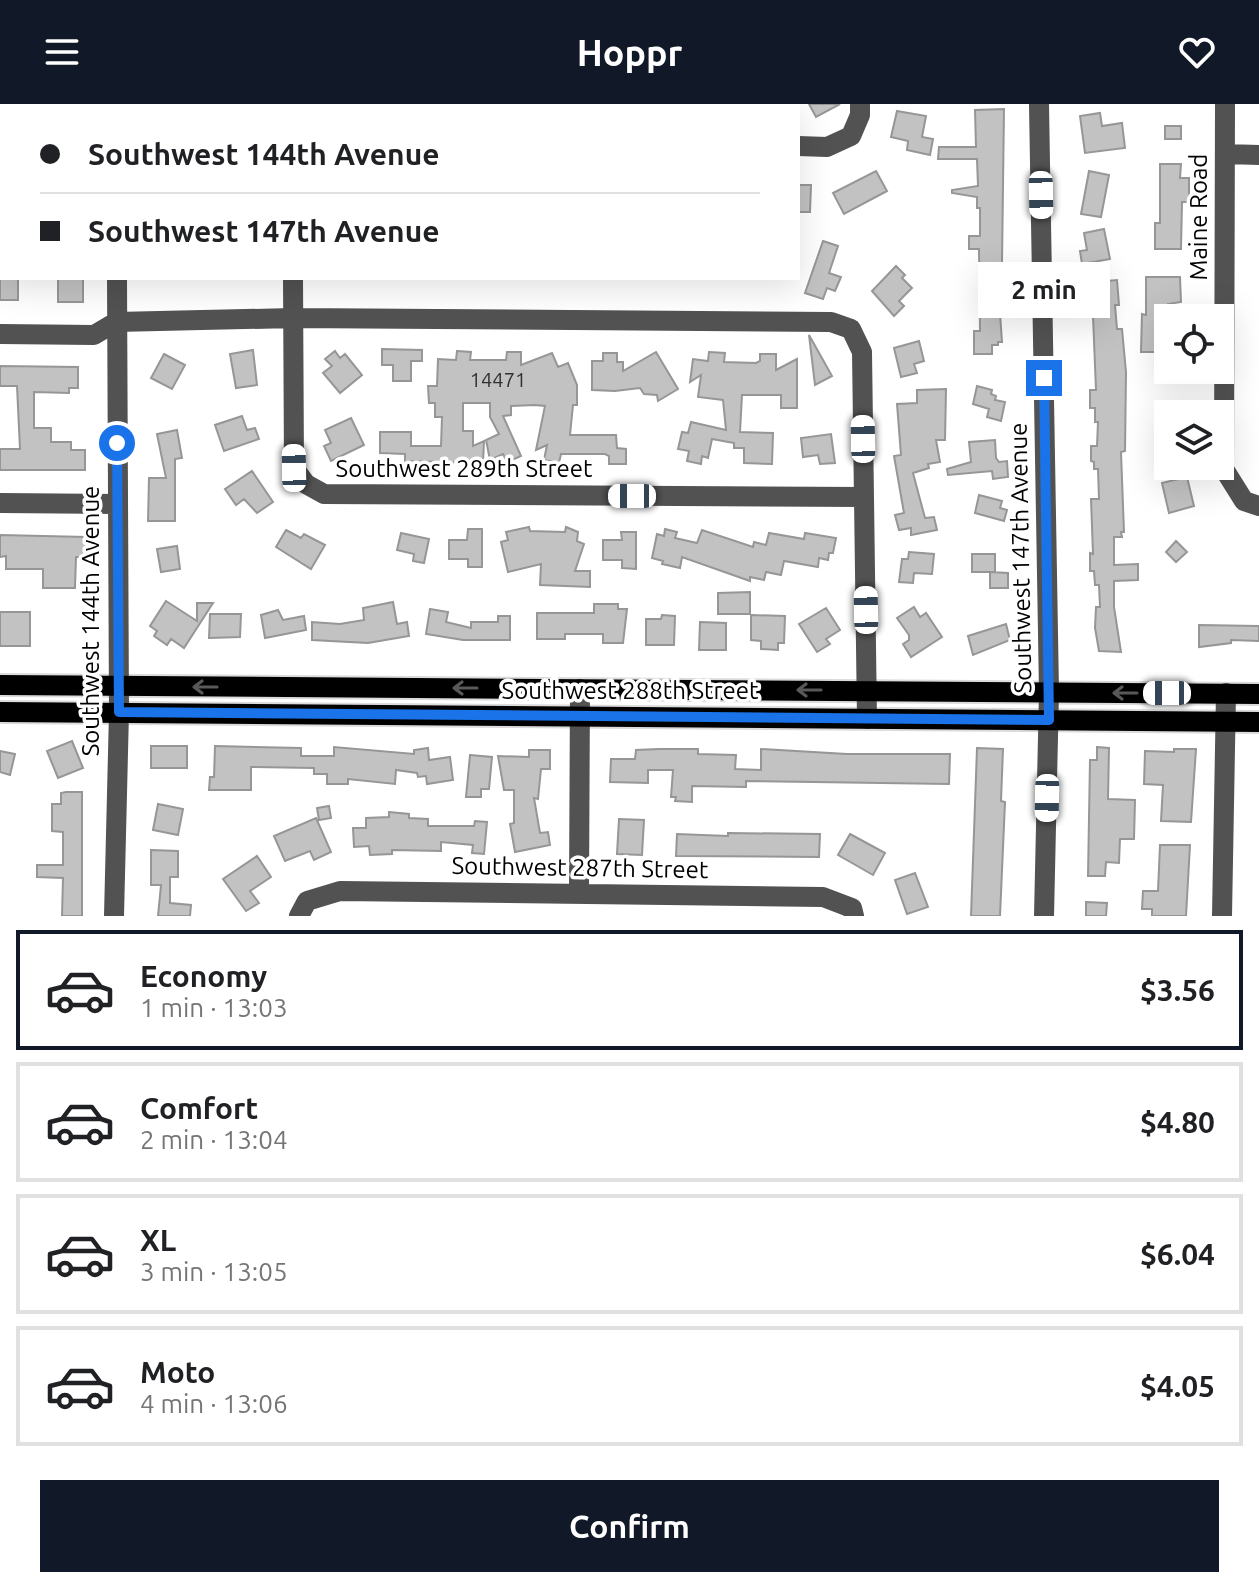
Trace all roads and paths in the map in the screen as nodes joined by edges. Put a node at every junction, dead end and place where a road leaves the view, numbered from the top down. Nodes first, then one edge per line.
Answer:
1 (860, 104) edge
2 (1039, 104) edge
3 (1225, 104) edge
4 (800, 146) edge
5 (1226, 154) junction
6 (1259, 155) edge
7 (117, 280) edge
8 (293, 280) edge
9 (293, 318) junction
10 (116, 322) junction
11 (0, 334) edge
12 (864, 497) junction
13 (0, 503) edge
14 (117, 504) junction
15 (1259, 506) edge
16 (0, 685) edge
17 (119, 686) junction
18 (580, 689) junction
19 (867, 691) junction
20 (1049, 692) junction
21 (1226, 693) junction
22 (1259, 694) edge
23 (0, 712) edge
24 (119, 712) junction
25 (580, 717) junction
26 (867, 719) junction
27 (1049, 720) junction
28 (1226, 721) junction
29 (1259, 722) edge
30 (579, 892) junction
31 (303, 908) edge
32 (853, 912) edge
33 (114, 916) edge
34 (1044, 916) edge
35 (1222, 916) edge

1 - 4 street
2 - 20 street, Southwest 147th Avenue
3 - 5 street, Maine Road
5 - 6 street
5 - 15 street, Maine Road
7 - 10 street, Southwest 144th Avenue
8 - 9 street
9 - 10 street
9 - 12 street
9 - 12 street, Southwest 289th Street
10 - 11 street
10 - 14 street, Southwest 144th Avenue
12 - 19 street
13 - 14 street
14 - 17 street, Southwest 144th Avenue
16 - 17 main road, Southwest 288th Street
18 -> 17 main road, Southwest 288th Street
17 - 24 street, Southwest 144th Avenue
19 -> 18 main road, Southwest 288th Street
18 - 25 street
19 - 20 main road, Southwest 288th Street
19 - 26 street
21 -> 20 main road, Southwest 288th Street
20 - 27 street, Southwest 147th Avenue
21 - 22 main road, Southwest 288th Street
21 - 28 street
23 - 24 main road, Southwest 288th Street
24 - 25 main road, Southwest 288th Street
24 - 33 street, Southwest 144th Avenue
25 - 26 main road, Southwest 288th Street
25 - 30 street
26 - 27 main road, Southwest 288th Street
27 - 28 main road, Southwest 288th Street
27 - 34 street, Southwest 147th Avenue
28 - 29 main road, Southwest 288th Street
28 - 35 street
30 - 31 street, Southwest 287th Street
30 - 32 street, Southwest 287th Street

